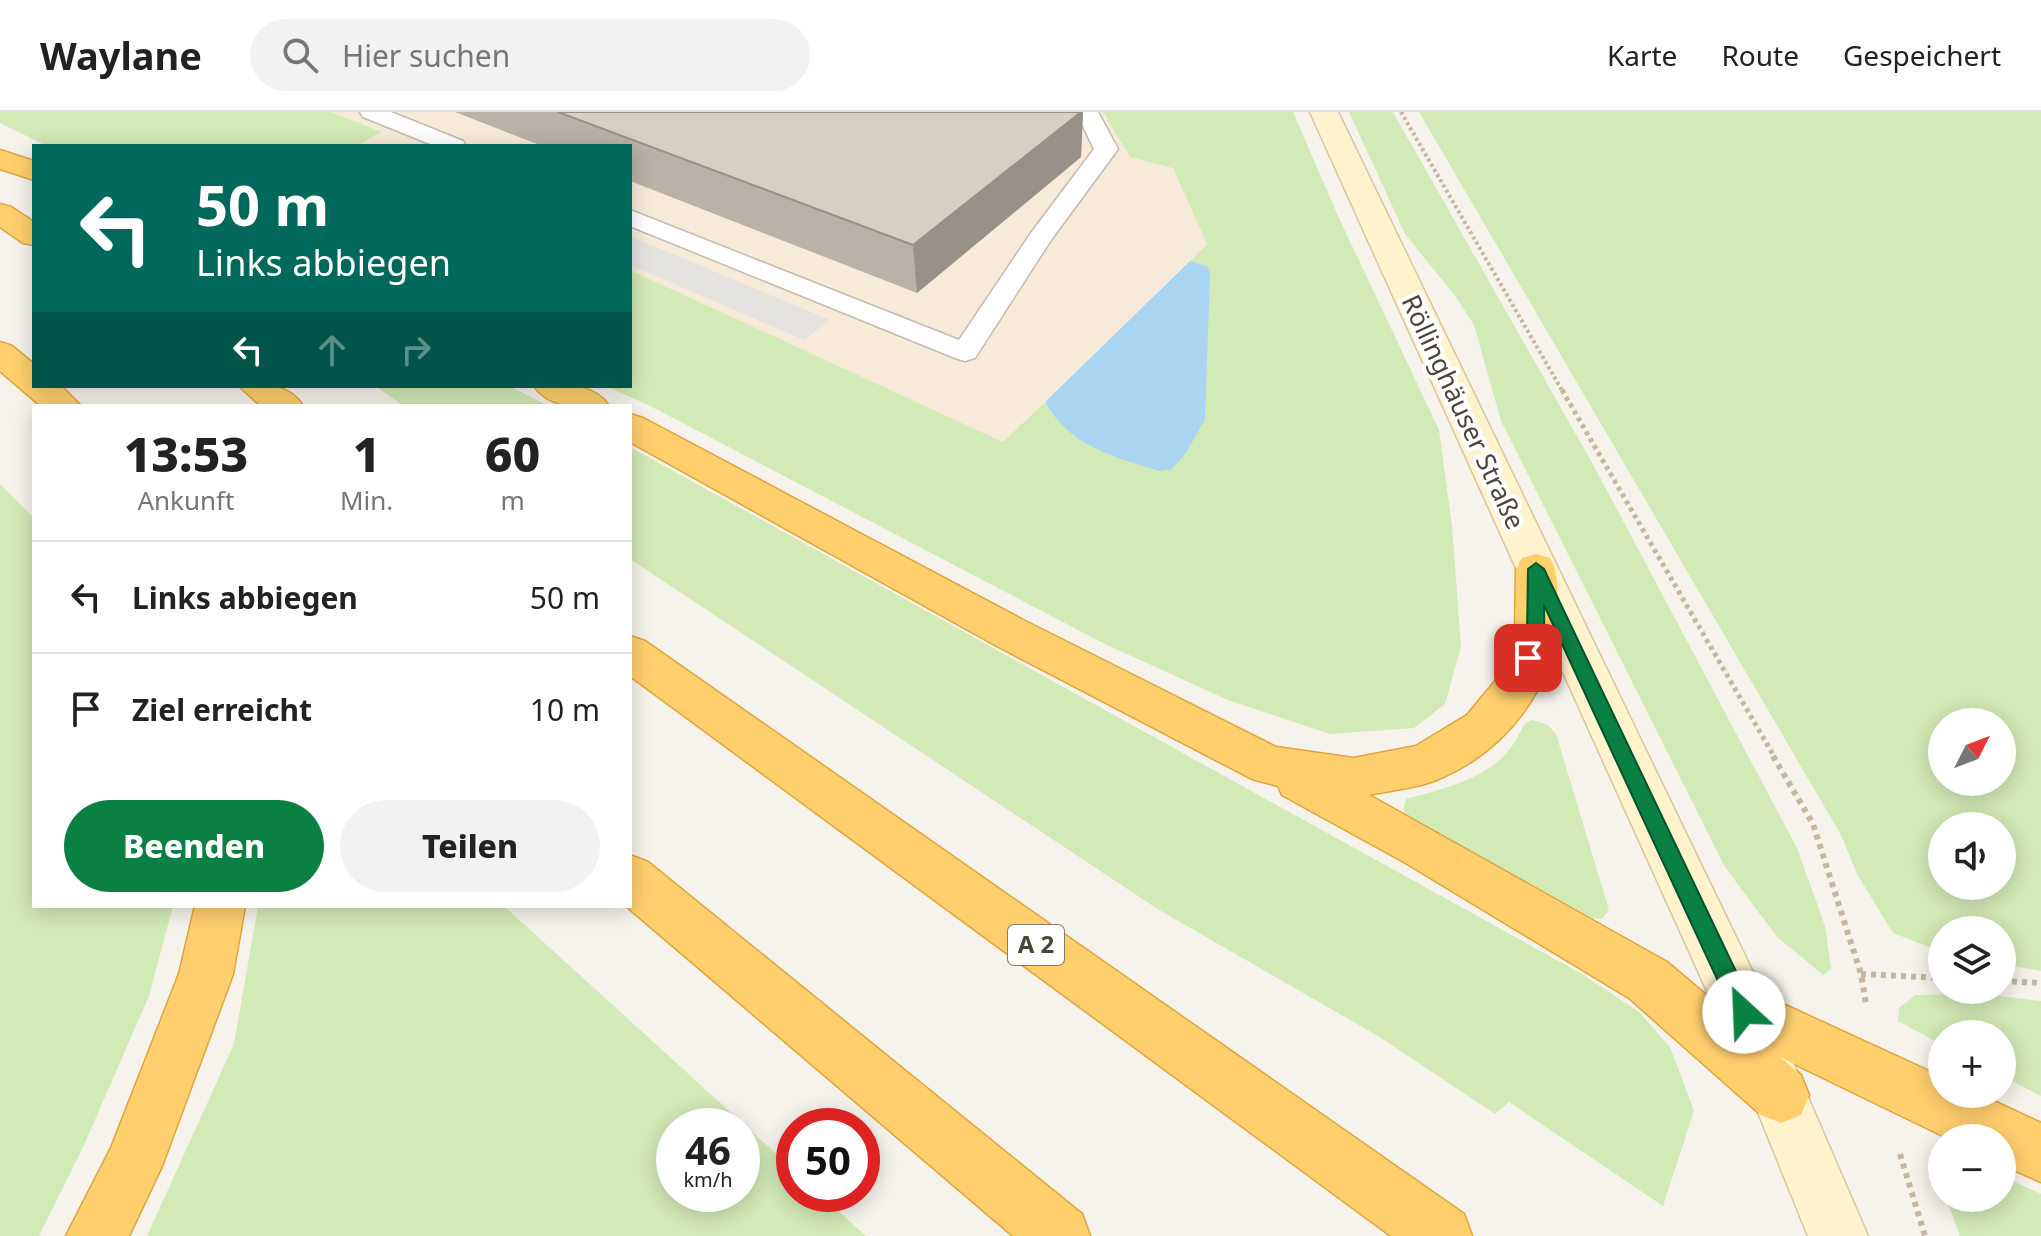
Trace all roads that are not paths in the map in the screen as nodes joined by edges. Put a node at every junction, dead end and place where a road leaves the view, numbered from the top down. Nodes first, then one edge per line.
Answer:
1 (371, 112) edge
2 (1087, 112) edge
3 (1324, 112) edge
4 (450, 144) edge
5 (0, 159) edge
6 (32, 170) edge
7 (0, 213) edge
8 (632, 218) edge
9 (32, 235) edge
10 (0, 353) edge
11 (32, 380) edge
12 (41, 388) edge
13 (260, 388) edge
14 (556, 388) edge
15 (61, 404) edge
16 (282, 404) edge
17 (587, 404) edge
18 (632, 427) edge
19 (1536, 569) junction
20 (632, 654) edge
21 (1269, 765) junction
22 (632, 880) edge
23 (220, 908) edge
24 (1744, 1012) junction
25 (1781, 1095) junction
26 (2041, 1153) edge
27 (96, 1236) edge
28 (1060, 1236) edge
29 (1442, 1236) edge
30 (1838, 1236) edge

1 - 4 lane
2 - 8 lane
3 - 19 main road, Röllinghäuser Straße
5 - 6 highway
7 - 9 highway
10 - 11 highway
12 - 15 highway
13 - 16 highway
14 - 17 highway
18 - 21 highway
19 - 21 highway
19 - 24 main road, Röllinghäuser Straße
20 - 29 highway, A 2
21 - 25 highway
22 - 28 highway
23 - 27 highway
24 - 25 main road, Röllinghäuser Straße
24 - 26 highway
25 - 30 main road, Röllinghäuser Straße

